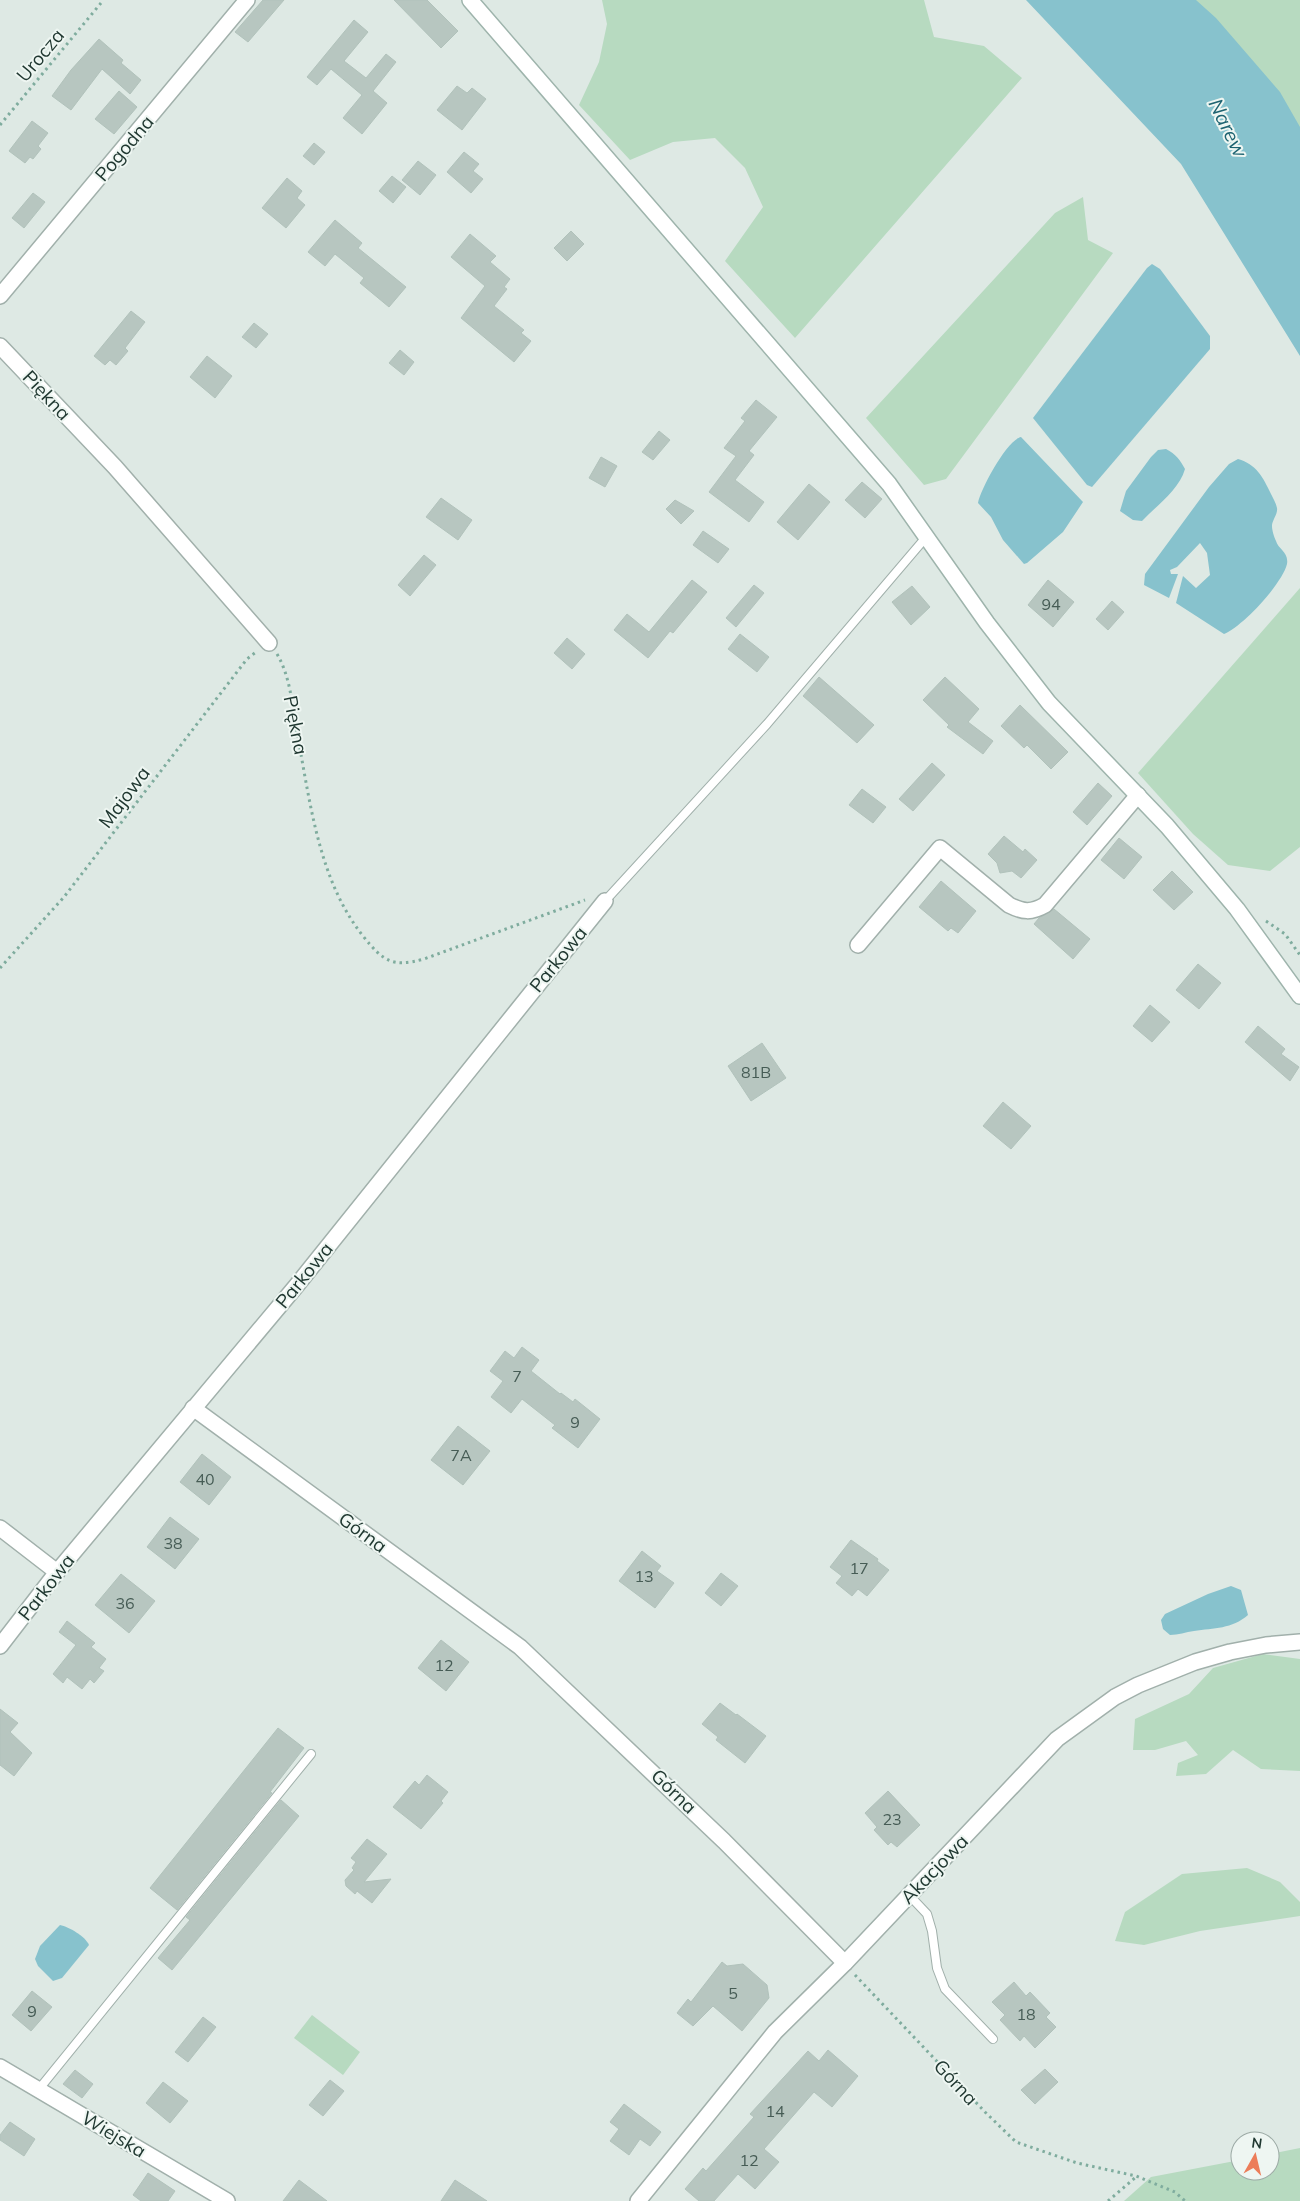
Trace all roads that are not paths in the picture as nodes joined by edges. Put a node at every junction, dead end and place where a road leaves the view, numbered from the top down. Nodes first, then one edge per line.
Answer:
1 (247, 0) edge
2 (470, 0) edge
3 (0, 296) edge
4 (0, 346) edge
5 (927, 536) junction
6 (269, 644) road end
7 (1138, 795) junction
8 (605, 901) joint
9 (858, 945) dead end
10 (1300, 996) edge
11 (194, 1408) junction
12 (0, 1528) edge
13 (57, 1572) junction
14 (1300, 1642) edge
15 (0, 1646) edge
16 (311, 1754) dead end
17 (909, 1896) junction
18 (845, 1963) junction
19 (993, 2039) dead end
20 (0, 2067) edge
21 (39, 2089) junction
22 (227, 2201) edge
23 (638, 2201) edge

1 - 3 street, Pogodna
2 - 5 street
4 - 6 street, Piękna
5 - 7 street
5 - 8 lane
7 - 9 street
7 - 10 street
8 - 11 street, Parkowa
11 - 13 street, Parkowa
11 - 18 street, Górna
12 - 13 street
13 - 15 street, Parkowa
14 - 17 street, Akacjowa
16 - 21 lane
17 - 18 street, Akacjowa
17 - 19 lane
18 - 23 street, Akacjowa
20 - 21 street, Wiejska
21 - 22 street, Wiejska

